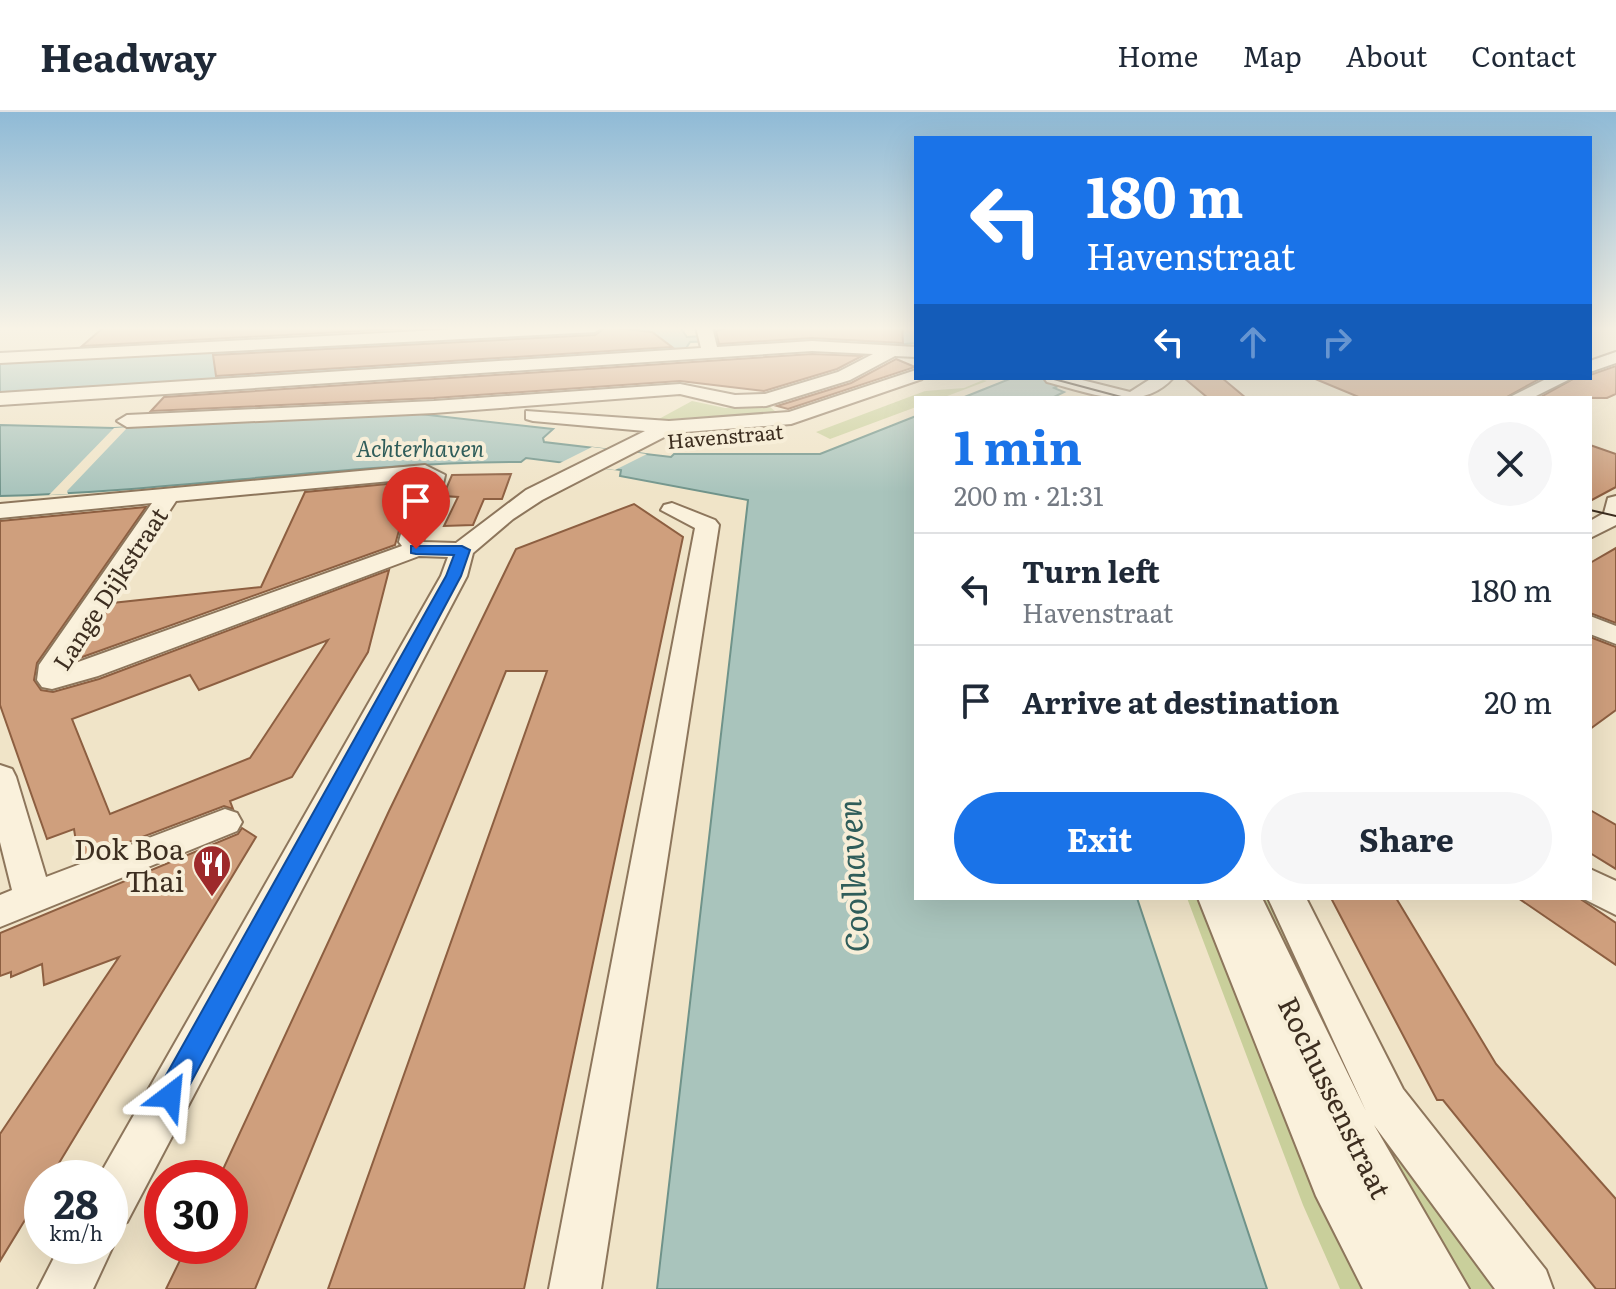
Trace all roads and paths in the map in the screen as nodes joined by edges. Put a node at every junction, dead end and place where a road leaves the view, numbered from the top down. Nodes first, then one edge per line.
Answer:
1 (268, 382) edge
2 (454, 382) edge
3 (702, 382) edge
4 (826, 382) edge
5 (916, 382) edge
6 (1076, 382) edge
7 (1155, 382) edge
8 (1523, 382) edge
9 (1553, 382) edge
10 (1540, 387) junction
11 (156, 389) junction
12 (702, 392) junction
13 (1128, 394) edge
14 (1521, 396) edge
15 (0, 399) edge
16 (447, 406) junction
17 (677, 431) junction
18 (168, 496) junction
19 (1592, 508) edge
20 (672, 510) dead end
21 (0, 511) edge
22 (1616, 511) edge
23 (1592, 529) edge
24 (416, 549) junction
25 (462, 550) junction
26 (1592, 625) edge
27 (1616, 636) edge
28 (0, 777) edge
29 (225, 822) dead end
30 (1592, 885) edge
31 (1218, 900) edge
32 (1244, 900) edge
33 (1288, 900) edge
34 (1616, 900) edge
35 (17, 904) edge
36 (128, 1172) edge
37 (78, 1264) edge
38 (64, 1289) edge
39 (575, 1289) edge
40 (1391, 1289) edge
41 (1443, 1289) edge
42 (1527, 1289) edge

1 - 11 street
2 - 16 street
3 - 12 street
4 - 12 street
5 - 17 street, Havenstraat
6 - 13 street
7 - 13 street
8 - 10 street
9 - 10 street
10 - 14 street
11 - 15 street
11 - 16 street
12 - 16 street
16 - 17 street
17 - 25 street, Havenstraat
18 - 21 street
18 - 24 street
18 - 24 street, Lange Dijkstraat
19 - 22 street
20 - 39 street
22 - 23 street
24 - 25 street
25 - 36 street
26 - 27 street
28 - 35 street
29 - 35 street
30 - 34 street
31 - 40 street, Rochussenstraat
32 - 41 street, Rochussenstraat
33 - 42 street, Rochussenstraat
37 - 38 street

